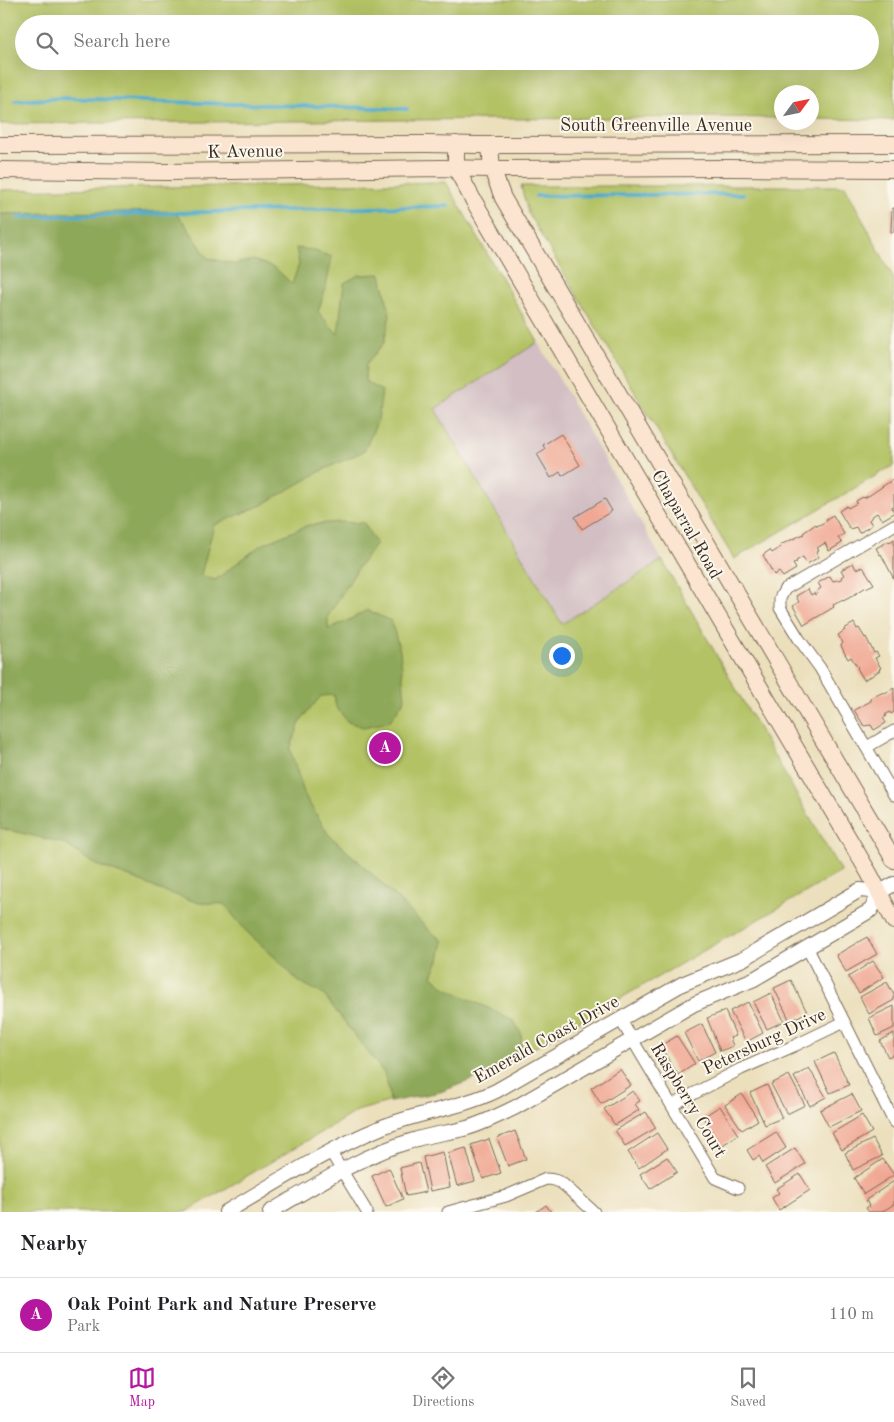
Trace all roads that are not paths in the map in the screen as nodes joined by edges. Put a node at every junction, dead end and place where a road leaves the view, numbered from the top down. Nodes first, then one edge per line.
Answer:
1 (456, 144) junction
2 (894, 144) edge
3 (0, 145) edge
4 (484, 145) junction
5 (726, 145) junction
6 (456, 168) junction
7 (726, 168) junction
8 (492, 169) junction
9 (894, 169) edge
10 (0, 170) edge
11 (655, 456) junction
12 (631, 469) junction
13 (894, 524) edge
14 (791, 686) junction
15 (768, 702) junction
16 (894, 731) edge
17 (867, 747) junction
18 (894, 795) edge
19 (894, 860) edge
20 (887, 888) edge
21 (894, 921) edge
22 (806, 947) junction
23 (620, 1018) junction
24 (844, 1022) junction
25 (633, 1040) junction
26 (672, 1105) junction
27 (894, 1122) edge
28 (330, 1151) junction
29 (342, 1170) junction
30 (738, 1188) dead end
31 (226, 1212) edge
32 (270, 1212) edge
33 (367, 1212) edge
34 (448, 1212) edge
35 (594, 1212) edge

1 - 3 main road, K Avenue
1 - 4 main road, K Avenue
1 - 6 main road, Chaparral Road
2 - 5 main road, South Greenville Avenue
4 - 5 main road, South Greenville Avenue
4 - 8 main road, Chaparral Road
5 - 7 main road
6 - 8 main road, K Avenue
6 - 10 main road, K Avenue
6 - 12 main road, Chaparral Road
7 - 8 main road
7 - 9 main road
8 - 11 main road, Chaparral Road
11 - 12 main road
11 - 14 main road, Chaparral Road
12 - 15 main road, Chaparral Road
13 - 17 street
14 - 15 main road
14 - 19 main road, Chaparral Road
15 - 20 main road, Chaparral Road
16 - 17 street
17 - 18 street
20 - 21 main road, Chaparral Road
20 - 22 street
20 - 23 street, Emerald Coast Drive
22 - 24 street
22 - 25 street
23 - 25 street, Raspberry Court
23 - 28 street, Emerald Coast Drive
24 - 26 street, Petersburg Drive
24 - 27 street
25 - 26 street, Raspberry Court
25 - 29 street
26 - 30 street, Raspberry Court
28 - 29 street
28 - 31 street, Emerald Coast Drive
29 - 32 street
29 - 33 street
34 - 35 street

